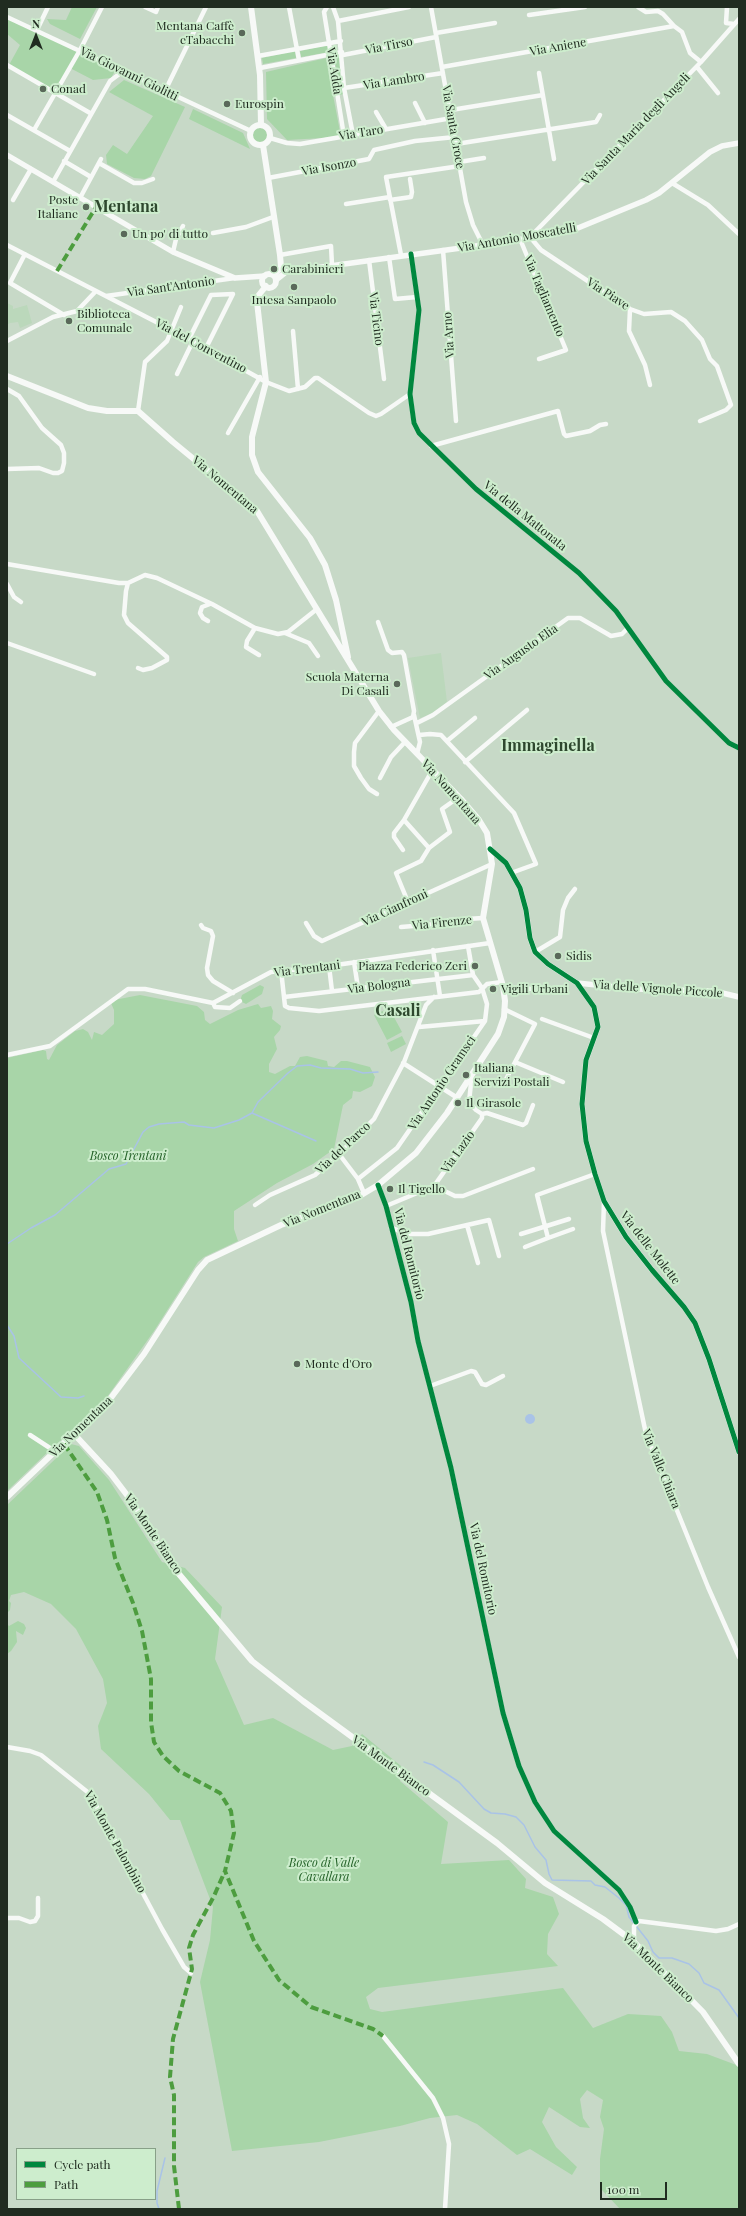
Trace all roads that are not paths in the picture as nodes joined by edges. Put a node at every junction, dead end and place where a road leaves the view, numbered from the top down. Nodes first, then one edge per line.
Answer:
1 (48, 7) edge
2 (102, 7) edge
3 (145, 7) edge
4 (158, 7) edge
5 (206, 7) edge
6 (289, 7) edge
7 (327, 7) edge
8 (333, 7) edge
9 (409, 7) edge
10 (431, 7) edge
11 (585, 7) edge
12 (638, 7) edge
13 (727, 7) edge
14 (249, 8) edge
15 (529, 15) dead end
16 (7, 17) edge
17 (739, 19) edge
18 (338, 20) junction
19 (496, 23) dead end
20 (734, 24) junction
21 (674, 26) junction
22 (37, 30) junction
23 (436, 35) junction
24 (341, 41) junction
25 (330, 43) junction
26 (297, 49) junction
27 (80, 50) junction
28 (332, 54) junction
29 (342, 54) junction
30 (258, 56) junction
31 (299, 60) junction
32 (701, 62) junction
33 (7, 64) edge
34 (442, 67) junction
35 (697, 67) junction
36 (260, 68) junction
37 (122, 72) junction
38 (443, 73) junction
39 (539, 73) dead end
40 (344, 88) junction
41 (165, 91) junction
42 (55, 93) junction
43 (718, 93) dead end
44 (543, 95) junction
45 (415, 103) dead end
46 (451, 110) junction
47 (376, 112) dead end
48 (90, 113) junction
49 (7, 115) edge
50 (600, 115) dead end
51 (452, 118) junction
52 (425, 123) junction
53 (261, 125) junction
54 (549, 128) junction
55 (386, 129) junction
56 (34, 130) junction
57 (251, 131) junction
58 (353, 135) junction
59 (344, 136) junction
60 (455, 137) junction
61 (270, 138) junction
62 (739, 143) edge
63 (456, 144) junction
64 (263, 145) junction
65 (70, 151) junction
66 (7, 155) edge
67 (484, 158) dead end
68 (554, 159) dead end
69 (64, 161) junction
70 (460, 164) junction
71 (31, 169) junction
72 (91, 177) junction
73 (268, 178) junction
74 (153, 179) dead end
75 (410, 179) dead end
76 (53, 182) junction
77 (672, 183) junction
78 (80, 198) junction
79 (390, 198) junction
80 (13, 200) dead end
81 (346, 204) dead end
82 (273, 217) junction
83 (183, 226) dead end
84 (213, 233) dead end
85 (739, 234) edge
86 (530, 237) junction
87 (520, 239) junction
88 (7, 245) edge
89 (483, 245) junction
90 (443, 250) junction
91 (173, 252) junction
92 (25, 254) junction
93 (411, 254) junction
94 (280, 255) junction
95 (401, 256) junction
96 (389, 257) junction
97 (369, 260) junction
98 (332, 265) junction
99 (265, 276) junction
100 (236, 278) junction
101 (275, 278) junction
102 (266, 286) junction
103 (96, 291) junction
104 (106, 296) junction
105 (417, 297) junction
106 (182, 307) dead end
107 (630, 309) junction
108 (64, 315) junction
109 (170, 329) junction
110 (293, 331) dead end
111 (191, 340) junction
112 (7, 341) edge
113 (206, 348) junction
114 (539, 359) dead end
115 (177, 374) dead end
116 (7, 376) edge
117 (260, 377) junction
118 (384, 379) dead end
119 (266, 382) junction
120 (650, 385) dead end
121 (7, 389) edge
122 (298, 389) junction
123 (410, 394) junction
124 (138, 411) junction
125 (456, 421) dead end
126 (700, 421) dead end
127 (606, 424) dead end
128 (228, 433) dead end
129 (431, 446) junction
130 (7, 469) edge
131 (7, 564) edge
132 (128, 583) junction
133 (7, 587) edge
134 (21, 602) dead end
135 (212, 604) junction
136 (317, 609) junction
137 (208, 621) dead end
138 (378, 622) dead end
139 (255, 628) junction
140 (628, 628) junction
141 (285, 633) junction
142 (7, 643) edge
143 (259, 655) dead end
144 (318, 656) dead end
145 (138, 668) dead end
146 (352, 668) junction
147 (94, 674) dead end
148 (527, 710) dead end
149 (379, 711) junction
150 (413, 716) junction
151 (475, 718) dead end
152 (416, 723) junction
153 (391, 727) junction
154 (419, 735) junction
155 (447, 741) junction
156 (405, 742) junction
157 (739, 748) edge
158 (417, 754) junction
159 (464, 762) junction
160 (433, 769) junction
161 (380, 778) dead end
162 (377, 794) dead end
163 (459, 797) junction
164 (404, 820) junction
165 (429, 848) junction
166 (490, 849) junction
167 (403, 850) dead end
168 (492, 864) junction
169 (511, 873) junction
170 (575, 888) dead end
171 (408, 902) junction
172 (483, 918) junction
173 (306, 923) dead end
174 (201, 925) dead end
175 (401, 927) dead end
176 (490, 944) junction
177 (468, 946) junction
178 (433, 950) junction
179 (535, 952) junction
180 (354, 962) junction
181 (329, 966) junction
182 (281, 970) junction
183 (474, 975) junction
184 (437, 979) junction
185 (576, 983) junction
186 (502, 985) junction
187 (358, 988) junction
188 (482, 988) junction
189 (538, 989) dead end
190 (332, 991) junction
191 (233, 993) junction
192 (440, 996) junction
193 (284, 997) junction
194 (434, 997) junction
195 (739, 998) edge
196 (240, 1001) dead end
197 (213, 1003) junction
198 (504, 1009) junction
199 (542, 1019) dead end
200 (485, 1021) junction
201 (419, 1027) junction
202 (594, 1038) junction
203 (7, 1055) edge
204 (515, 1062) junction
205 (403, 1063) junction
206 (472, 1072) junction
207 (563, 1082) dead end
208 (503, 1085) dead end
209 (441, 1087) junction
210 (456, 1097) junction
211 (533, 1105) dead end
212 (482, 1114) junction
213 (339, 1154) junction
214 (533, 1169) dead end
215 (595, 1174) junction
216 (358, 1179) junction
217 (378, 1185) junction
218 (434, 1186) junction
219 (364, 1193) junction
220 (604, 1201) junction
221 (255, 1205) dead end
222 (386, 1206) junction
223 (569, 1218) dead end
224 (467, 1225) junction
225 (544, 1226) junction
226 (391, 1228) junction
227 (573, 1229) dead end
228 (521, 1234) dead end
229 (548, 1238) junction
230 (525, 1247) dead end
231 (499, 1256) dead end
232 (478, 1263) dead end
233 (503, 1376) dead end
234 (430, 1386) junction
235 (30, 1435) dead end
236 (75, 1435) junction
237 (56, 1452) junction
238 (739, 1452) edge
239 (7, 1497) edge
240 (739, 1657) edge
241 (7, 1747) edge
242 (38, 1898) dead end
243 (7, 1918) edge
244 (636, 1922) junction
245 (739, 1924) edge
246 (634, 1942) junction
247 (191, 1973) dead end
248 (383, 2036) dead end
249 (739, 2064) edge
250 (445, 2209) edge

1 - 22 street
2 - 27 street
3 - 4 street
5 - 41 street
6 - 26 street
7 - 25 street, Via Adda
8 - 18 street, Via Adda
9 - 18 street
10 - 23 street, Via Santa Croce
11 - 15 street
12 - 21 street
13 - 20 street
14 - 30 main road
16 - 22 street, Via Giovanni Giolitti
17 - 20 street, Via Santa Maria degli Angeli
18 - 24 street, Via Adda
19 - 23 street, Via Tirso
20 - 32 street, Via Santa Maria degli Angeli
21 - 32 street
21 - 34 street, Via Aniene
22 - 27 street, Via Giovanni Giolitti
23 - 29 street, Via Tirso
23 - 34 street, Via Santa Croce
24 - 25 street
24 - 29 street, Via Adda
25 - 26 street
25 - 28 street, Via Adda
26 - 30 street
26 - 31 street
27 - 37 street, Via Giovanni Giolitti
27 - 42 street
28 - 29 street, Via Tirso
28 - 31 street, Via Tirso
28 - 59 street, Via Adda
29 - 40 street, Via Adda
30 - 36 main road
31 - 36 street, Via Tirso
32 - 35 street, Via Santa Maria degli Angeli
33 - 42 street
34 - 38 street, Via Santa Croce
35 - 43 street
35 - 86 street, Via Santa Maria degli Angeli
36 - 53 main road
37 - 41 street, Via Giovanni Giolitti
37 - 48 street
38 - 40 street, Via Lambro
38 - 46 street, Via Santa Croce
39 - 44 street
40 - 58 street, Via Adda
41 - 57 street, Via Giovanni Giolitti
42 - 48 street
42 - 56 street
44 - 46 street
44 - 54 street
45 - 52 street
46 - 51 street, Via Santa Croce
47 - 55 street
48 - 65 street
49 - 56 street
50 - 54 street
51 - 52 street, Via Taro
51 - 60 street, Via Santa Croce
52 - 55 street, Via Taro
53 - 57 main road
53 - 61 main road
54 - 63 street
54 - 68 street
55 - 58 street, Via Taro
56 - 65 street
57 - 64 main road
58 - 59 street, Via Taro
59 - 61 street, Via Taro
60 - 63 street, Via Santa Croce
60 - 73 street, Via Isonzo
61 - 64 main road
62 - 77 street, Via Antonio Moscatelli
63 - 70 street, Via Santa Croce
64 - 73 main road
65 - 69 street
66 - 71 street
67 - 70 street
69 - 72 street
69 - 76 street
70 - 79 street
70 - 89 street, Via Santa Croce
71 - 76 street
71 - 80 street
72 - 74 street
72 - 78 street
73 - 82 main road
75 - 79 street
76 - 78 street
77 - 85 street
77 - 86 street, Via Antonio Moscatelli
78 - 91 street
79 - 81 street
79 - 95 street
82 - 84 street
82 - 94 main road
83 - 91 street
86 - 87 street, Via Antonio Moscatelli
86 - 107 street, Via Piave
87 - 89 street, Via Antonio Moscatelli
87 - 114 street, Via Tagliamento
88 - 92 street, Via del Conventino
89 - 90 street, Via Antonio Moscatelli
90 - 93 street, Via Antonio Moscatelli
90 - 125 street, Via Arno
91 - 100 street
92 - 103 street, Via del Conventino
92 - 108 street
93 - 95 street, Via Antonio Moscatelli
93 - 105 street, Via della Mattonata
94 - 98 street
94 - 101 main road
95 - 96 street, Via Antonio Moscatelli
96 - 97 street, Via Antonio Moscatelli
96 - 105 street
97 - 98 street, Via Antonio Moscatelli
97 - 118 street, Via Ticino
98 - 101 street, Via Antonio Moscatelli
99 - 100 street
99 - 101 main road
99 - 102 main road
100 - 104 street, Via Sant'Antonio
101 - 102 main road
102 - 119 main road
103 - 104 street, Via del Conventino
103 - 108 street
104 - 109 street, Via del Conventino
105 - 123 street, Via della Mattonata
106 - 109 street
107 - 120 street
107 - 126 street, Via Piave
108 - 112 street
109 - 111 street, Via del Conventino
109 - 124 street
110 - 122 street
111 - 113 street, Via del Conventino
111 - 113 street
111 - 115 street
113 - 117 street, Via del Conventino
116 - 124 main road
117 - 119 street, Via del Conventino
117 - 128 street
119 - 122 street, Via del Conventino
119 - 146 main road
121 - 130 street
122 - 123 street
123 - 129 street, Via della Mattonata
124 - 136 main road, Via Nomentana
127 - 129 street
129 - 140 street, Via della Mattonata
131 - 132 street
132 - 135 street
132 - 145 street
133 - 134 street
135 - 137 street
135 - 139 street
136 - 141 street
136 - 146 main road, Via Nomentana
138 - 150 street
139 - 141 street
139 - 143 street
140 - 152 street, Via Augusto Elia
140 - 157 street, Via della Mattonata
141 - 144 street
142 - 147 street
146 - 149 main road, Via Nomentana
148 - 159 street
149 - 153 main road, Via Nomentana
149 - 162 street
150 - 152 street
150 - 153 street
151 - 155 street
152 - 154 street
153 - 156 main road, Via Nomentana
154 - 155 street
154 - 158 street
155 - 159 street
156 - 158 main road, Via Nomentana
156 - 161 street
158 - 160 main road, Via Nomentana
159 - 169 street
160 - 163 main road, Via Nomentana
160 - 164 street
163 - 165 street
163 - 166 main road, Via Nomentana
164 - 165 street
164 - 167 street
165 - 171 street
166 - 168 main road, Via Nomentana
166 - 169 street
168 - 171 street, Via Cianfroni
168 - 172 main road, Via Nomentana
169 - 179 street
170 - 179 street
171 - 173 street, Via Cianfroni
172 - 175 street, Via Firenze
172 - 176 main road, Via Nomentana
174 - 191 street
176 - 177 street, Via Trentani
176 - 186 main road, Via Nomentana
177 - 178 street, Via Trentani
177 - 183 street
178 - 180 street, Via Trentani
178 - 184 street
179 - 185 street, Via delle Molette
180 - 181 street, Via Trentani
180 - 187 street
181 - 182 street, Via Trentani
181 - 190 street
182 - 191 street, Via Trentani
182 - 193 street
183 - 184 street, Via Bologna
183 - 188 street
184 - 187 street, Via Bologna
184 - 192 street
185 - 195 street, Via delle Vignole Piccole
185 - 202 street, Via delle Molette
186 - 188 street
186 - 189 street
186 - 198 main road, Via Nomentana
187 - 190 street, Via Bologna
188 - 192 street
188 - 200 street
190 - 193 street, Via Bologna
191 - 197 street, Via Trentani
192 - 194 street
193 - 194 street
194 - 201 street, Via del Parco
196 - 197 street
197 - 203 street
198 - 204 street
198 - 206 main road, Via Nomentana
199 - 202 street
200 - 201 street
200 - 209 street, Via Antonio Gramsci
201 - 205 street, Via del Parco
202 - 215 street, Via delle Molette
204 - 207 street
204 - 208 street
205 - 209 street
205 - 213 street, Via del Parco
206 - 210 main road, Via Nomentana
206 - 212 street
209 - 210 street
209 - 216 street, Via Antonio Gramsci
210 - 217 main road, Via Nomentana
211 - 212 street
212 - 218 street, Via Lazio
213 - 216 street
213 - 221 street, Via del Parco
214 - 218 street
215 - 220 street, Via delle Molette
215 - 225 street
216 - 219 street
217 - 219 main road, Via Nomentana
217 - 222 street, Via del Romitorio
218 - 222 street, Via Lazio
219 - 236 main road, Via Nomentana
220 - 238 street, Via delle Molette
220 - 240 street, Via Valle Chiara
222 - 226 street, Via del Romitorio
223 - 225 street
224 - 226 street
224 - 231 street
224 - 232 street
225 - 228 street
225 - 229 street
226 - 234 street, Via del Romitorio
227 - 229 street
229 - 230 street
233 - 234 street
234 - 244 street, Via del Romitorio
235 - 237 street
236 - 237 main road, Via Nomentana
236 - 246 main road, Via Monte Bianco
237 - 239 main road, Via Nomentana
241 - 247 street, Via Monte Palombino
242 - 243 street
244 - 245 street
244 - 246 street
246 - 249 main road, Via Monte Bianco
248 - 250 street

